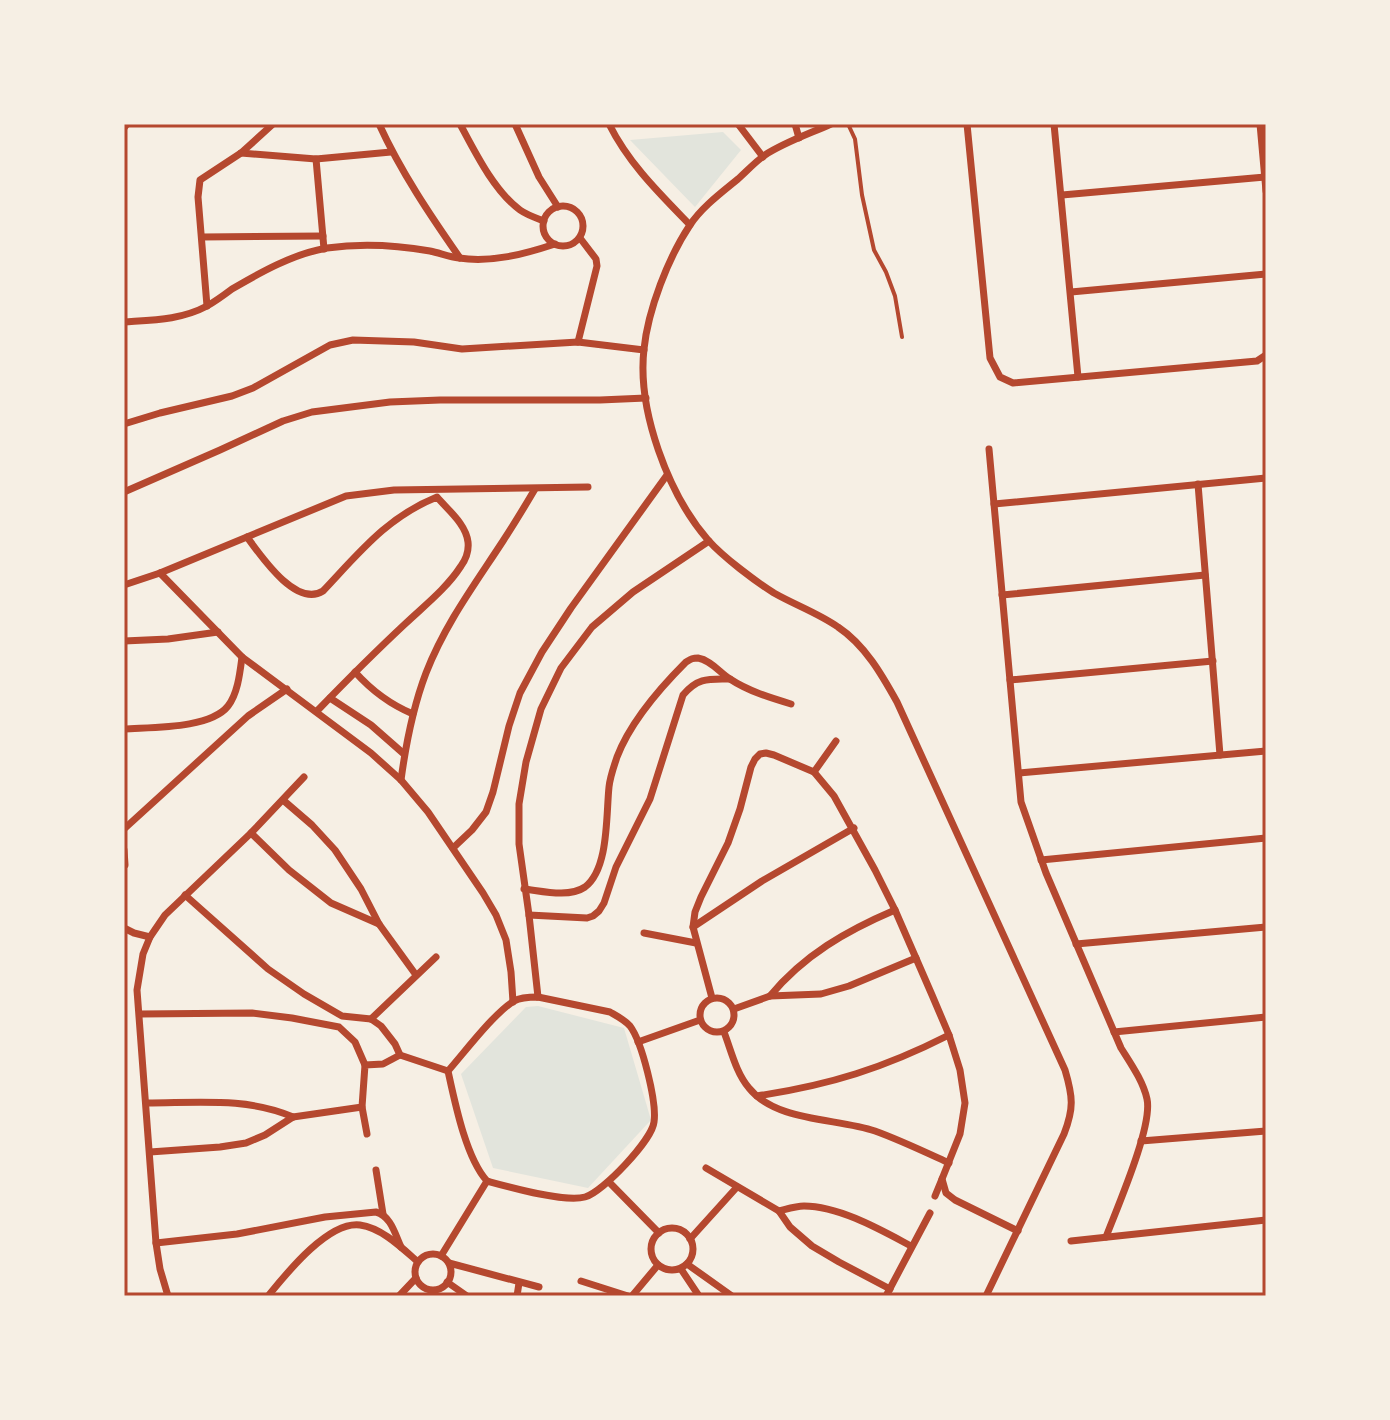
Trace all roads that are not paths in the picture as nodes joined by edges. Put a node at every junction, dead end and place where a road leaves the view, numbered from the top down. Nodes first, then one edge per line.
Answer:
1 (273, 124) edge
2 (379, 124) edge
3 (460, 124) edge
4 (515, 124) edge
5 (609, 124) edge
6 (738, 124) edge
7 (795, 124) edge
8 (831, 124) edge
9 (848, 124) edge
10 (967, 124) edge
11 (1054, 124) edge
12 (1260, 124) edge
13 (799, 138) junction
14 (391, 152) junction
15 (241, 153) junction
16 (763, 157) junction
17 (316, 159) junction
18 (1265, 177) edge
19 (1266, 191) edge
20 (1062, 195) junction
21 (558, 207) junction
22 (544, 221) junction
23 (690, 225) junction
24 (323, 236) junction
25 (202, 237) junction
26 (580, 238) junction
27 (555, 244) junction
28 (324, 249) junction
29 (460, 258) junction
30 (1266, 274) edge
31 (1071, 292) junction
32 (207, 306) junction
33 (124, 322) edge
34 (902, 337) dead end
35 (578, 342) junction
36 (644, 350) junction
37 (1266, 355) edge
38 (1078, 377) junction
39 (646, 398) junction
40 (124, 424) edge
41 (989, 449) dead end
42 (667, 475) junction
43 (1266, 478) edge
44 (1198, 484) junction
45 (588, 487) dead end
46 (432, 489) junction
47 (535, 489) junction
48 (124, 492) edge
49 (437, 497) junction
50 (994, 504) junction
51 (247, 537) junction
52 (709, 541) junction
53 (160, 573) junction
54 (1205, 575) junction
55 (124, 585) edge
56 (1002, 595) junction
57 (218, 632) junction
58 (124, 641) edge
59 (242, 657) junction
60 (1213, 661) junction
61 (355, 672) junction
62 (730, 679) junction
63 (1010, 680) junction
64 (664, 687) junction
65 (287, 689) junction
66 (683, 695) junction
67 (330, 698) junction
68 (791, 704) dead end
69 (317, 711) junction
70 (413, 714) junction
71 (124, 729) edge
72 (836, 741) dead end
73 (1266, 751) edge
74 (404, 754) junction
75 (1220, 755) junction
76 (814, 772) junction
77 (1019, 773) junction
78 (304, 777) dead end
79 (401, 780) junction
80 (283, 800) junction
81 (854, 828) junction
82 (124, 829) edge
83 (251, 833) junction
84 (1266, 838) edge
85 (453, 848) junction
86 (124, 850) edge
87 (601, 859) junction
88 (1041, 860) junction
89 (125, 865) edge
90 (616, 867) junction
91 (524, 889) junction
92 (185, 895) junction
93 (895, 910) junction
94 (529, 915) junction
95 (379, 924) junction
96 (693, 927) junction
97 (1266, 927) edge
98 (124, 928) edge
99 (644, 933) dead end
100 (150, 937) junction
101 (696, 943) junction
102 (1076, 944) junction
103 (436, 957) dead end
104 (916, 958) junction
105 (416, 975) junction
106 (770, 996) junction
107 (538, 997) junction
108 (712, 998) junction
109 (513, 1002) junction
110 (734, 1009) junction
111 (140, 1014) junction
112 (342, 1016) junction
113 (1266, 1017) edge
114 (371, 1019) junction
115 (700, 1020) junction
116 (339, 1027) junction
117 (724, 1032) junction
118 (1114, 1032) junction
119 (949, 1035) junction
120 (638, 1042) junction
121 (400, 1055) junction
122 (365, 1065) junction
123 (448, 1071) junction
124 (757, 1096) junction
125 (147, 1103) junction
126 (362, 1107) junction
127 (293, 1117) junction
128 (1266, 1131) edge
129 (367, 1134) dead end
130 (1141, 1141) junction
131 (150, 1152) junction
132 (949, 1163) junction
133 (706, 1168) dead end
134 (376, 1170) dead end
135 (487, 1181) junction
136 (942, 1181) junction
137 (609, 1182) junction
138 (737, 1187) junction
139 (935, 1196) dead end
140 (779, 1211) junction
141 (930, 1213) dead end
142 (349, 1214) junction
143 (383, 1214) junction
144 (1266, 1220) edge
145 (352, 1225) junction
146 (1018, 1231) junction
147 (659, 1233) junction
148 (1106, 1237) junction
149 (690, 1239) junction
150 (1071, 1241) dead end
151 (156, 1243) junction
152 (911, 1246) junction
153 (401, 1247) junction
154 (441, 1256) junction
155 (418, 1262) junction
156 (449, 1263) junction
157 (658, 1265) junction
158 (684, 1266) junction
159 (416, 1278) junction
160 (581, 1281) dead end
161 (447, 1282) junction
162 (519, 1283) junction
163 (539, 1287) dead end
164 (425, 1292) edge
165 (888, 1292) edge
166 (168, 1296) edge
167 (268, 1296) edge
168 (399, 1296) edge
169 (467, 1296) edge
170 (517, 1296) edge
171 (630, 1296) edge
172 (699, 1296) edge
173 (732, 1296) edge
174 (986, 1296) edge

1 - 15 street
2 - 14 street
3 - 22 street
4 - 21 street
5 - 23 street
6 - 16 street
7 - 13 street
8 - 13 street
9 - 34 lane
10 - 38 street
11 - 20 street
12 - 18 street
13 - 16 street
14 - 17 street
14 - 29 street
15 - 17 street
15 - 25 street
16 - 23 street
17 - 24 street
18 - 19 street
18 - 20 street
20 - 31 street
21 - 22 street
21 - 26 street
22 - 27 street
23 - 36 street
24 - 25 street
24 - 28 street
25 - 32 street
26 - 27 street
26 - 35 street
27 - 29 street
28 - 29 street
28 - 32 street
30 - 31 street
31 - 38 street
32 - 33 street
35 - 36 street
35 - 40 street
36 - 39 street
37 - 38 street
39 - 42 street
39 - 48 street
41 - 50 street
42 - 52 street
42 - 85 street
43 - 44 street
44 - 50 street
44 - 54 street
45 - 47 street
46 - 47 street
46 - 49 street
46 - 51 street
47 - 70 street
49 - 51 street
49 - 61 street
50 - 56 street
51 - 53 street
52 - 91 street
52 - 146 street
53 - 55 street
53 - 57 street
54 - 56 street
54 - 60 street
56 - 63 street
57 - 58 street
57 - 59 street
59 - 65 street
59 - 71 street
60 - 63 street
60 - 75 street
61 - 67 street
61 - 70 street
62 - 64 street
62 - 66 street
62 - 68 street
63 - 77 street
64 - 66 street
64 - 87 street
65 - 69 street
65 - 82 street
66 - 90 street
67 - 69 street
67 - 74 street
69 - 79 street
70 - 74 street
72 - 76 street
73 - 75 street
74 - 79 street
75 - 77 street
76 - 81 street
76 - 96 street
77 - 88 street
78 - 80 street
79 - 85 street
80 - 83 street
80 - 95 street
81 - 93 street
81 - 96 street
83 - 92 street
83 - 95 street
84 - 88 street
85 - 109 street
86 - 89 street
87 - 90 street
87 - 91 street
88 - 102 street
90 - 94 street
91 - 94 street
92 - 100 street
92 - 112 street
93 - 104 street
93 - 106 street
94 - 107 street
95 - 105 street
96 - 101 street
97 - 102 street
98 - 100 street
99 - 101 street
100 - 111 street
101 - 108 street
102 - 118 street
103 - 105 street
104 - 106 street
104 - 119 street
105 - 114 street
106 - 110 street
107 - 109 street
107 - 120 street
108 - 110 street
108 - 115 street
109 - 123 street
110 - 117 street
111 - 116 street
111 - 125 street
112 - 114 street
112 - 116 street
113 - 118 street
114 - 121 street
115 - 117 street
115 - 120 street
116 - 122 street
117 - 124 street
118 - 130 street
119 - 124 street
119 - 132 street
120 - 137 street
121 - 122 street
121 - 123 street
122 - 126 street
123 - 135 street
124 - 132 street
125 - 127 street
125 - 131 street
126 - 127 street
126 - 129 street
127 - 131 street
128 - 130 street
130 - 148 street
131 - 151 street
132 - 136 street
133 - 138 street
134 - 143 street
135 - 137 street
135 - 154 street
136 - 139 street
136 - 146 street
137 - 147 street
138 - 140 street
138 - 149 street
140 - 152 street
140 - 165 street
141 - 152 street
142 - 143 street
142 - 145 street
142 - 151 street
143 - 153 street
144 - 148 street
145 - 153 street
145 - 167 street
146 - 174 street
147 - 149 street
147 - 157 street
148 - 150 street
149 - 158 street
151 - 166 street
152 - 165 street
153 - 155 street
154 - 155 street
154 - 156 street
155 - 159 street
156 - 161 street
156 - 162 street
157 - 158 street
157 - 171 street
158 - 172 street
158 - 173 street
159 - 164 street
159 - 168 street
160 - 171 street
161 - 164 street
161 - 169 street
162 - 163 street
162 - 170 street

